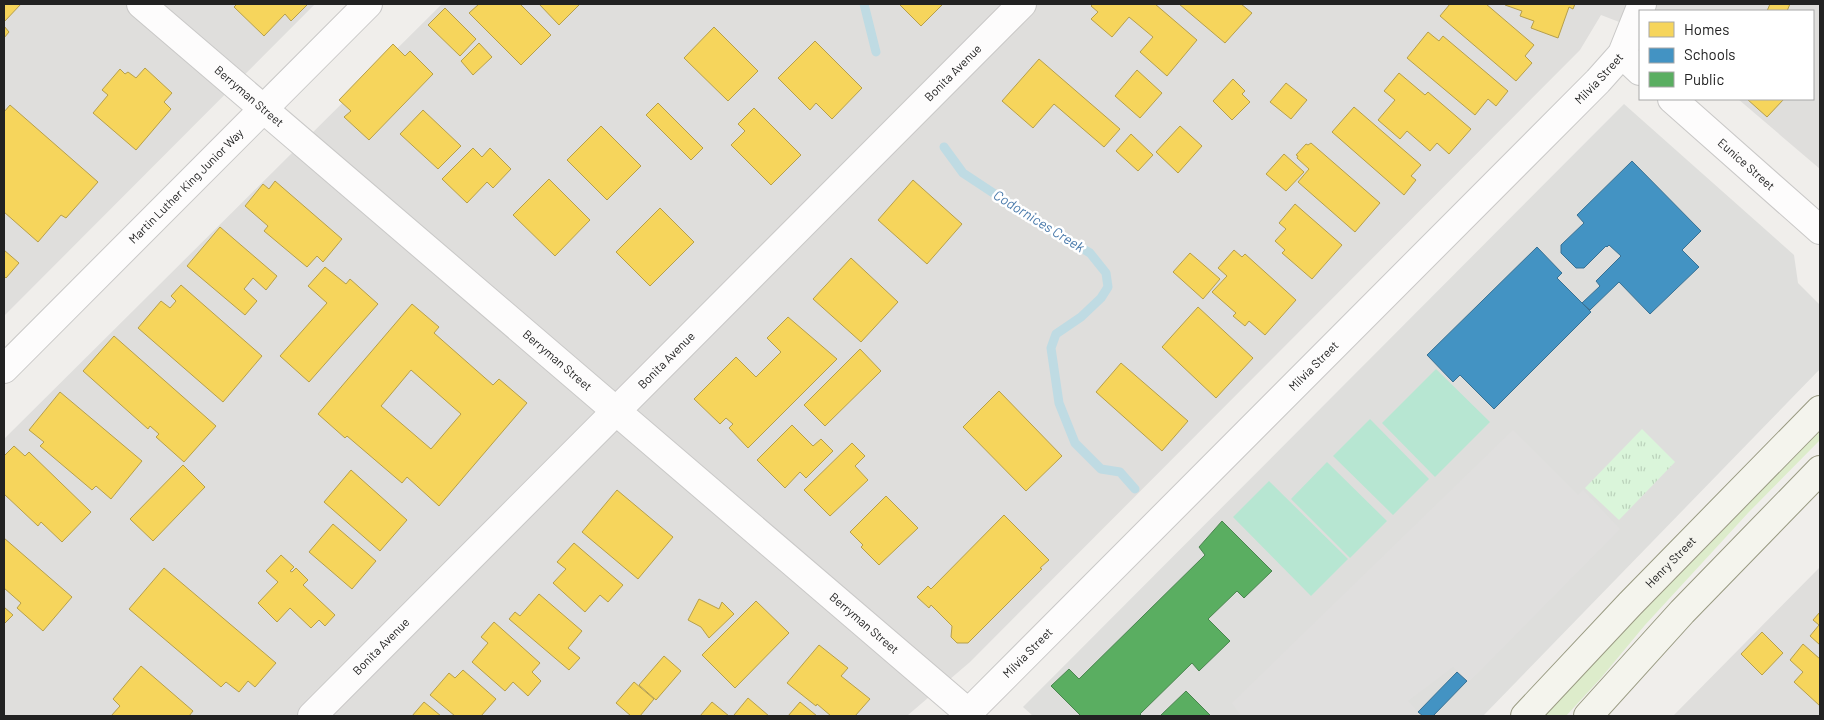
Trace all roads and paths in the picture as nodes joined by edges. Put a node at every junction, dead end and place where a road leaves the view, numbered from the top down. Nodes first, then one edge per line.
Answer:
1 (141, 4) edge
2 (368, 4) edge
3 (1022, 4) edge
4 (1639, 20) edge
5 (1631, 62) edge
6 (1673, 100) edge
7 (263, 108) junction
8 (1820, 230) edge
9 (4, 369) edge
10 (1820, 410) edge
11 (616, 411) junction
12 (1820, 470) edge
13 (968, 715) edge
14 (312, 716) edge
15 (1525, 716) edge
16 (1588, 716) edge

1 - 7 street, Berryman Street
2 - 7 street, Martin Luther King Junior Way
3 - 11 street, Bonita Avenue
4 - 5 street, Milvia Street
5 - 13 street, Milvia Street
6 - 8 street, Eunice Street
7 - 9 street, Martin Luther King Junior Way
7 - 11 street, Berryman Street
10 - 15 main road, Henry Street
11 - 13 street, Berryman Street
11 - 14 street, Bonita Avenue
12 - 16 main road

